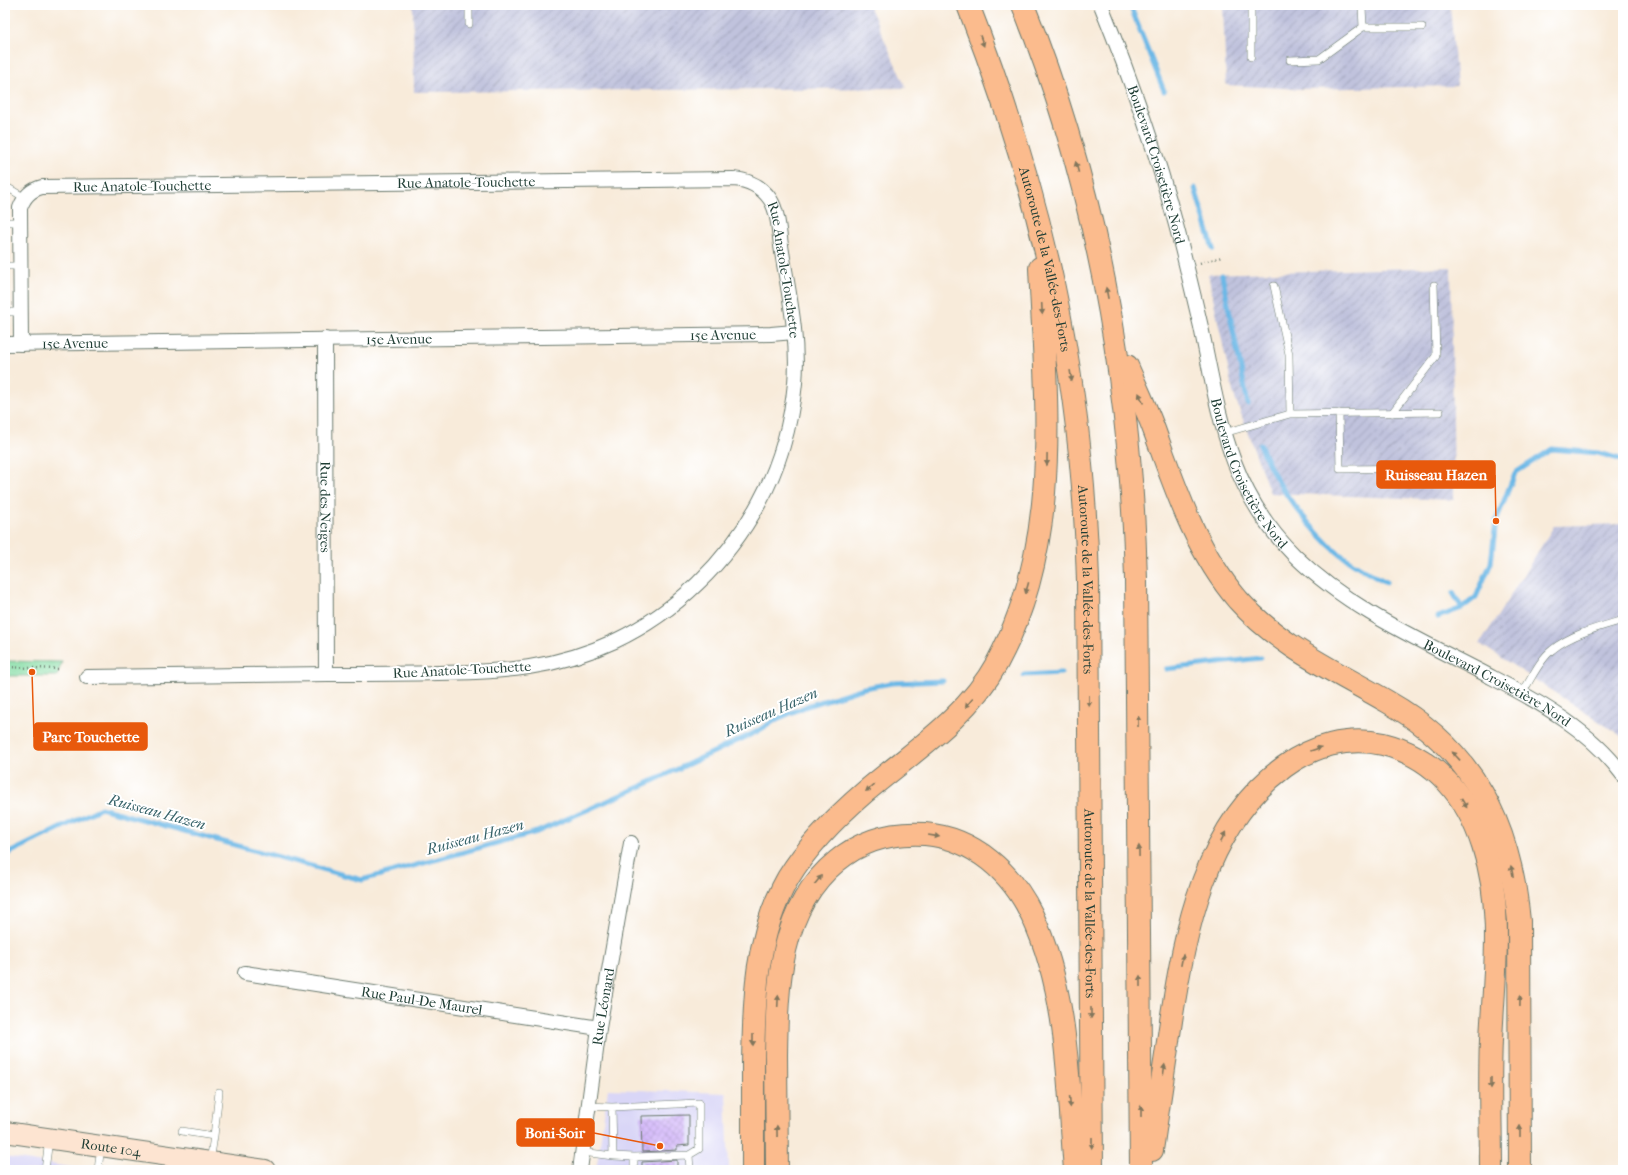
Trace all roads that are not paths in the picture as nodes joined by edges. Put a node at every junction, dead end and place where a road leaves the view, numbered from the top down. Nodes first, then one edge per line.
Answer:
1 (469, 5) edge
2 (968, 5) edge
3 (1023, 5) edge
4 (1101, 5) edge
5 (1251, 5) edge
6 (1360, 5) edge
7 (469, 24) dead end
8 (1363, 27) junction
9 (1422, 27) dead end
10 (1251, 57) dead end
11 (1290, 60) dead end
12 (5, 186) edge
13 (25, 198) junction
14 (1037, 215) junction
15 (5, 222) edge
16 (20, 222) junction
17 (5, 266) edge
18 (20, 266) junction
19 (1434, 285) dead end
20 (1274, 286) dead end
21 (5, 312) edge
22 (21, 312) junction
23 (794, 332) junction
24 (1113, 332) junction
25 (325, 339) junction
26 (5, 344) edge
27 (21, 344) junction
28 (1440, 412) dead end
29 (1339, 413) junction
30 (1392, 413) junction
31 (1290, 414) junction
32 (1224, 433) junction
33 (1445, 468) dead end
34 (1623, 620) edge
35 (326, 674) junction
36 (87, 677) dead end
37 (1522, 693) junction
38 (1623, 775) edge
39 (631, 843) dead end
40 (245, 973) dead end
41 (599, 1028) junction
42 (219, 1092) dead end
43 (587, 1106) junction
44 (612, 1107) junction
45 (182, 1131) dead end
46 (5, 1132) edge
47 (214, 1136) junction
48 (49, 1138) junction
49 (102, 1146) junction
50 (582, 1152) junction
51 (689, 1155) junction
52 (613, 1156) junction
53 (634, 1157) junction
54 (210, 1162) junction
55 (1145, 1167) edge
56 (1083, 1168) edge
57 (5, 1169) edge
58 (12, 1170) edge
59 (45, 1170) edge
60 (98, 1170) edge
61 (265, 1170) edge
62 (580, 1170) edge
63 (634, 1170) edge
64 (690, 1170) edge
65 (753, 1170) edge
66 (777, 1170) edge
67 (1491, 1170) edge
68 (1520, 1170) edge

1 - 7 lane
2 -> 14 highway, Autoroute de la Vallée-des-Forts
24 -> 3 highway
4 - 32 street, Boulevard Croisetière Nord
5 - 10 lane
6 - 8 lane
8 - 9 lane
8 - 11 lane
12 - 13 lane
13 - 16 street
13 - 23 street, Rue Anatole-Touchette
14 -> 56 highway, Autoroute de la Vallée-des-Forts
14 -> 65 highway
15 - 16 lane
16 - 18 street
17 - 18 lane
18 - 22 street
19 - 30 lane
20 - 31 lane
21 - 22 lane
22 - 27 street
23 - 25 street, 15e Avenue
23 - 35 street, Rue Anatole-Touchette
55 -> 24 highway
68 -> 24 highway
25 - 27 street, 15e Avenue
25 - 35 street, Rue des Neiges
26 - 27 street, 15e Avenue
28 - 30 lane
29 - 30 lane
29 - 31 lane
29 - 33 lane
31 - 32 lane
32 - 37 street, Boulevard Croisetière Nord
34 - 37 lane
35 - 36 street, Rue Anatole-Touchette
37 - 38 street, Boulevard Croisetière Nord
39 - 41 street, Rue Léonard
40 - 41 street, Rue Paul-De Maurel
41 - 43 street, Rue Léonard
42 - 47 lane
43 - 44 lane
43 - 50 street, Rue Léonard
44 - 51 lane
44 - 52 lane
45 - 47 lane
46 - 48 main road, Route 104
47 - 54 lane
48 - 49 main road, Route 104
48 - 59 lane
49 - 54 main road, Route 104
49 - 60 lane
50 - 52 lane
50 - 62 street, Rue Léonard
51 - 53 lane
51 - 64 lane
52 - 53 lane
53 - 63 lane
54 - 61 main road, Route 104
55 -> 67 highway
66 -> 56 highway
57 - 58 lane

